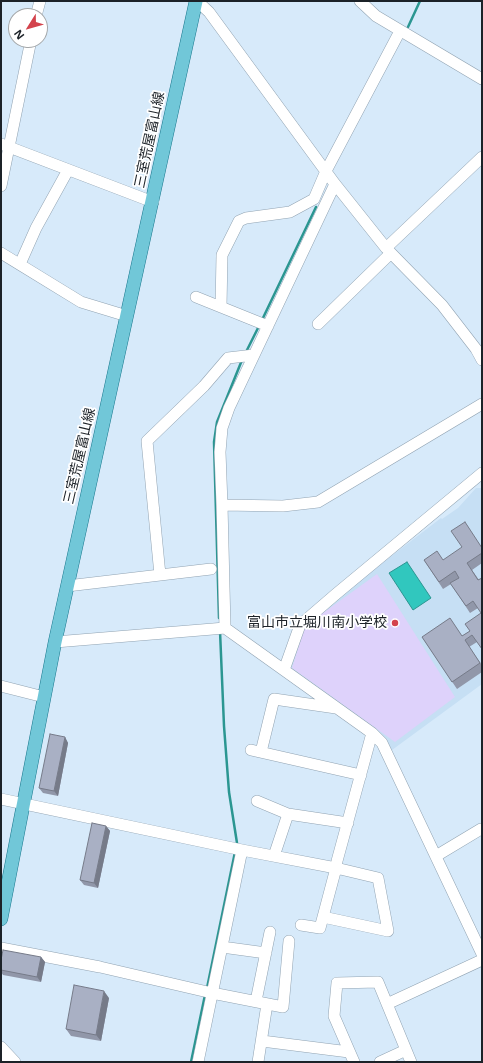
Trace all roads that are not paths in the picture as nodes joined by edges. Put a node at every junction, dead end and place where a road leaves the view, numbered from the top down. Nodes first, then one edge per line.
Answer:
1 (196, 1) edge
2 (360, 1) edge
3 (400, 31) junction
4 (29, 48) edge
5 (482, 79) edge
6 (5, 146) edge
7 (482, 156) edge
8 (68, 170) junction
9 (326, 171) junction
10 (335, 184) junction
11 (1, 186) edge
12 (153, 202) junction
13 (389, 250) junction
14 (1, 253) edge
15 (20, 264) junction
16 (196, 297) dead end
17 (221, 307) junction
18 (127, 316) junction
19 (318, 324) dead end
20 (268, 326) junction
21 (254, 354) junction
22 (482, 360) edge
23 (482, 404) edge
24 (482, 473) edge
25 (222, 505) junction
26 (211, 569) dead end
27 (160, 575) junction
28 (67, 586) junction
29 (225, 628) junction
30 (55, 642) junction
31 (284, 670) junction
32 (1, 686) edge
33 (44, 697) junction
34 (339, 709) junction
35 (372, 732) junction
36 (361, 775) junction
37 (1, 799) edge
38 (257, 801) dead end
39 (23, 804) junction
40 (288, 814) junction
41 (348, 823) junction
42 (481, 829) edge
43 (242, 850) junction
44 (274, 856) junction
45 (436, 856) junction
46 (336, 868) junction
47 (323, 917) junction
48 (1, 919) edge
49 (301, 925) dead end
50 (270, 932) dead end
51 (289, 941) dead end
52 (222, 947) junction
53 (1, 948) edge
54 (266, 953) junction
55 (482, 954) edge
56 (482, 960) edge
57 (212, 993) junction
58 (256, 1001) junction
59 (267, 1004) junction
60 (387, 1004) junction
61 (262, 1040) junction
62 (1, 1047) edge
63 (406, 1050) junction
64 (351, 1057) edge
65 (1, 1060) edge
66 (3, 1062) edge
67 (15, 1062) edge
68 (198, 1062) edge
69 (258, 1062) edge
70 (380, 1062) edge
71 (411, 1062) edge

1 - 9 street
1 - 12 main road, 三室荒屋富山線
2 - 3 street
3 - 5 street
3 - 9 street
4 - 6 street
6 - 8 street
6 - 11 street
7 - 13 street
8 - 12 street
8 - 15 street
9 - 10 street
9 - 17 street
10 - 13 street
10 - 20 street
12 - 18 main road, 三室荒屋富山線
13 - 19 street
13 - 22 street
14 - 15 street
15 - 18 street
16 - 17 street
17 - 20 street
18 - 28 main road, 三室荒屋富山線
20 - 21 street
21 - 25 street
21 - 27 street
23 - 25 street
24 - 31 street
25 - 29 street
26 - 27 street
27 - 28 street
28 - 30 main road, 三室荒屋富山線
29 - 30 street
29 - 31 street
30 - 33 main road, 三室荒屋富山線
31 - 34 street
32 - 33 street
33 - 39 main road, 三室荒屋富山線
34 - 35 street
34 - 36 street
35 - 36 street
35 - 45 street
36 - 41 street
37 - 39 street
38 - 40 street
39 - 43 street
39 - 48 main road, 三室荒屋富山線
40 - 41 street
40 - 44 street
41 - 46 street
42 - 45 street
43 - 44 street
43 - 52 street
44 - 46 street
45 - 55 street
46 - 47 street
46 - 47 street
47 - 49 street
50 - 54 street
51 - 59 street
52 - 54 street
52 - 57 street
53 - 57 street
54 - 58 street
56 - 60 street
57 - 58 street
57 - 68 street
58 - 59 street
59 - 61 street
60 - 63 street
60 - 64 street
61 - 64 street
61 - 69 street
62 - 67 street
63 - 70 street
63 - 71 street
65 - 66 street

